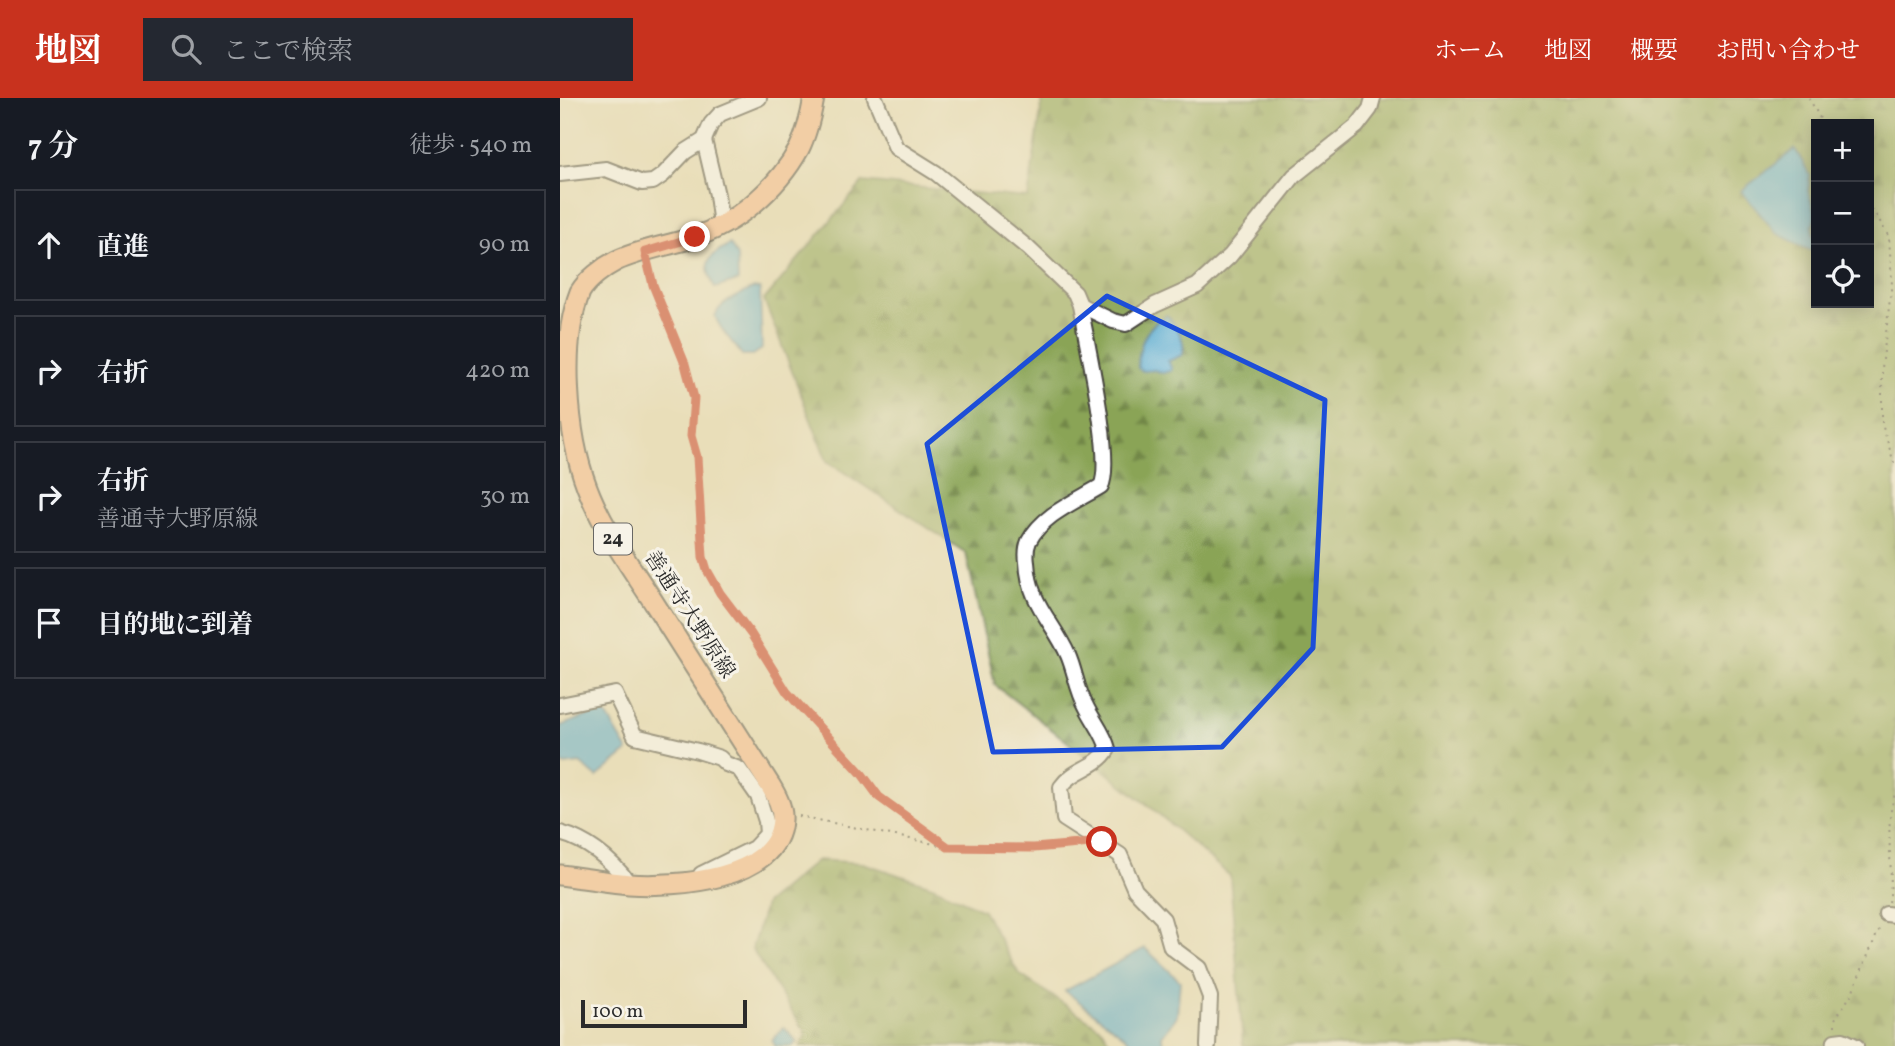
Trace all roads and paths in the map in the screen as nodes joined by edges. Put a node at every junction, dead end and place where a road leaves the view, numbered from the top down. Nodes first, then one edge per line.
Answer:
1 (759, 98) edge
2 (814, 98) edge
3 (875, 98) edge
4 (1373, 98) edge
5 (1808, 98) edge
6 (1821, 119) edge
7 (704, 140) junction
8 (560, 174) edge
9 (1874, 212) edge
10 (721, 225) junction
11 (645, 252) junction
12 (1080, 306) junction
13 (563, 333) edge
14 (1895, 466) edge
15 (560, 705) edge
16 (1895, 794) edge
17 (795, 815) dead end
18 (560, 834) edge
19 (1102, 842) junction
20 (948, 847) junction
21 (560, 875) edge
22 (688, 881) junction
23 (630, 884) junction
24 (1890, 915) edge
25 (1834, 1044) edge
26 (1208, 1046) edge
27 (1856, 1046) edge

1 - 7 street
2 - 10 main road, 善通寺大野原線 / 24
3 - 12 street
4 - 12 street
5 - 6 path
7 - 8 street
7 - 10 street
9 - 14 path
10 - 11 main road, 善通寺大野原線 / 24
11 - 13 main road, 善通寺大野原線 / 24
11 - 20 path
12 - 19 street
13 - 22 main road, 善通寺大野原線 / 24
15 - 22 street
16 - 24 path
17 - 20 path
18 - 23 street
19 - 20 path
19 - 26 street
21 - 23 main road, 善通寺大野原線 / 24
22 - 23 main road, 善通寺大野原線 / 24
24 - 25 path
25 - 27 street

